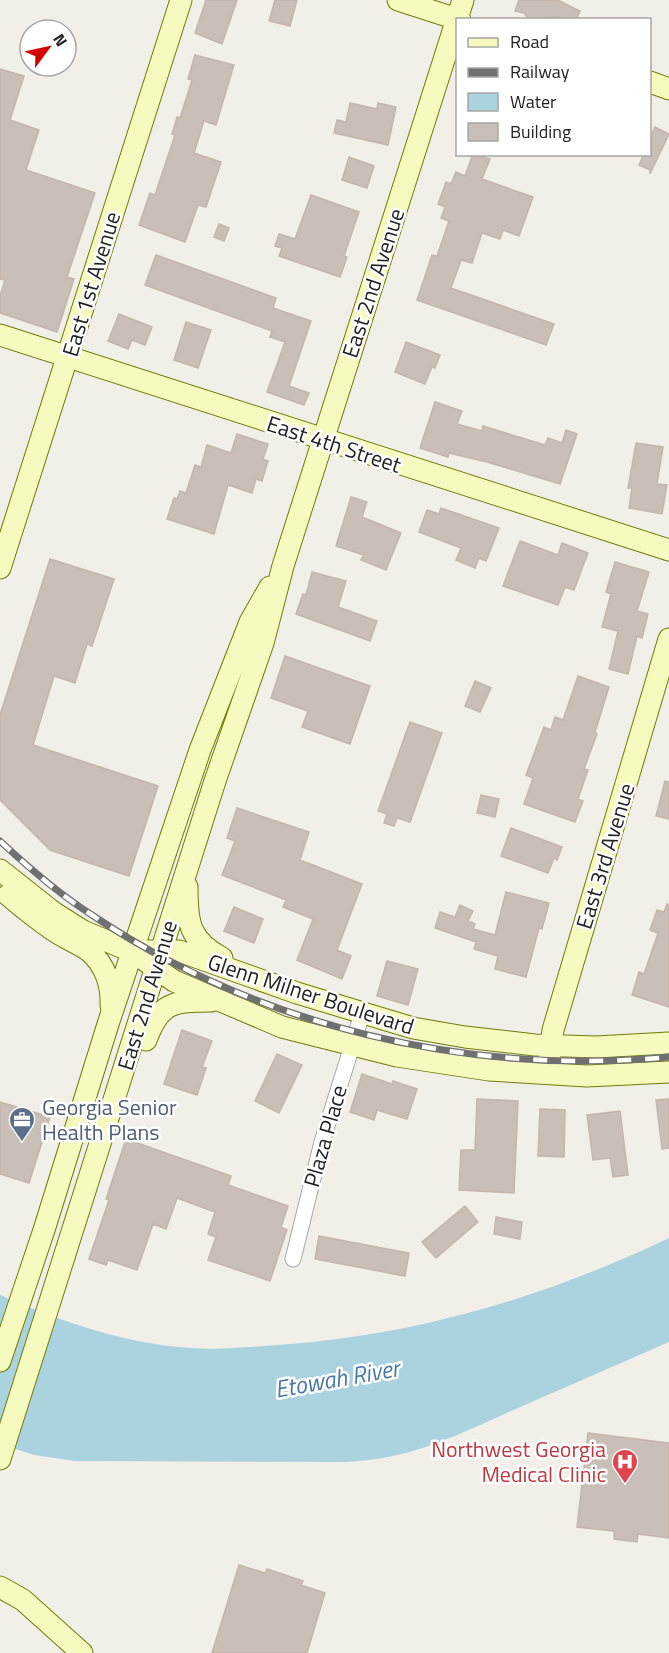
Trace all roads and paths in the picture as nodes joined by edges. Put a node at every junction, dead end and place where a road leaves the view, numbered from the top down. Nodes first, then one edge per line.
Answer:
1 (181, 0) edge
2 (398, 0) edge
3 (460, 13) edge
4 (456, 26) edge
5 (651, 82) edge
6 (669, 89) edge
7 (0, 335) edge
8 (68, 357) junction
9 (324, 441) junction
10 (669, 550) edge
11 (283, 566) junction
12 (0, 567) edge
13 (669, 639) edge
14 (0, 870) edge
15 (187, 871) junction
16 (0, 885) edge
17 (133, 952) junction
18 (159, 959) junction
19 (264, 982) junction
20 (219, 1002) junction
21 (362, 1014) junction
22 (110, 1022) junction
23 (669, 1043) edge
24 (351, 1046) junction
25 (550, 1046) junction
26 (669, 1072) edge
27 (546, 1074) junction
28 (118, 1089) junction
29 (293, 1259) dead end
30 (0, 1361) edge
31 (0, 1459) edge
32 (0, 1587) edge
33 (82, 1653) edge

1 - 8 street, East 1st Avenue
2 - 3 street
4 - 9 street, East 2nd Avenue
5 - 6 street
7 - 8 street, East 4th Street
8 - 9 street, East 4th Street
8 - 12 street, East 1st Avenue
9 - 10 street, East 4th Street
9 - 11 street, East 2nd Avenue
11 - 15 street, East 2nd Avenue
11 - 17 street, East 2nd Avenue
13 - 25 street, East 3rd Avenue
14 - 17 street, Glenn Milner Boulevard
15 - 18 street, East 2nd Avenue
15 - 19 street
16 - 22 street
17 - 18 street, Glenn Milner Boulevard
17 - 22 street, East 2nd Avenue
18 - 19 street, Glenn Milner Boulevard
18 - 20 street, Glenn Milner Boulevard
18 - 28 street, East 2nd Avenue
19 - 21 street, Glenn Milner Boulevard
20 - 24 street, Glenn Milner Boulevard
20 - 28 street
21 - 24 street, Plaza Place
21 - 25 street, Glenn Milner Boulevard
22 - 30 street, East 2nd Avenue
23 - 25 street, Glenn Milner Boulevard
24 - 27 street, Glenn Milner Boulevard
24 - 29 street, Plaza Place
25 - 27 street, East 3rd Avenue
26 - 27 street, Glenn Milner Boulevard
28 - 31 street, East 2nd Avenue
32 - 33 street

